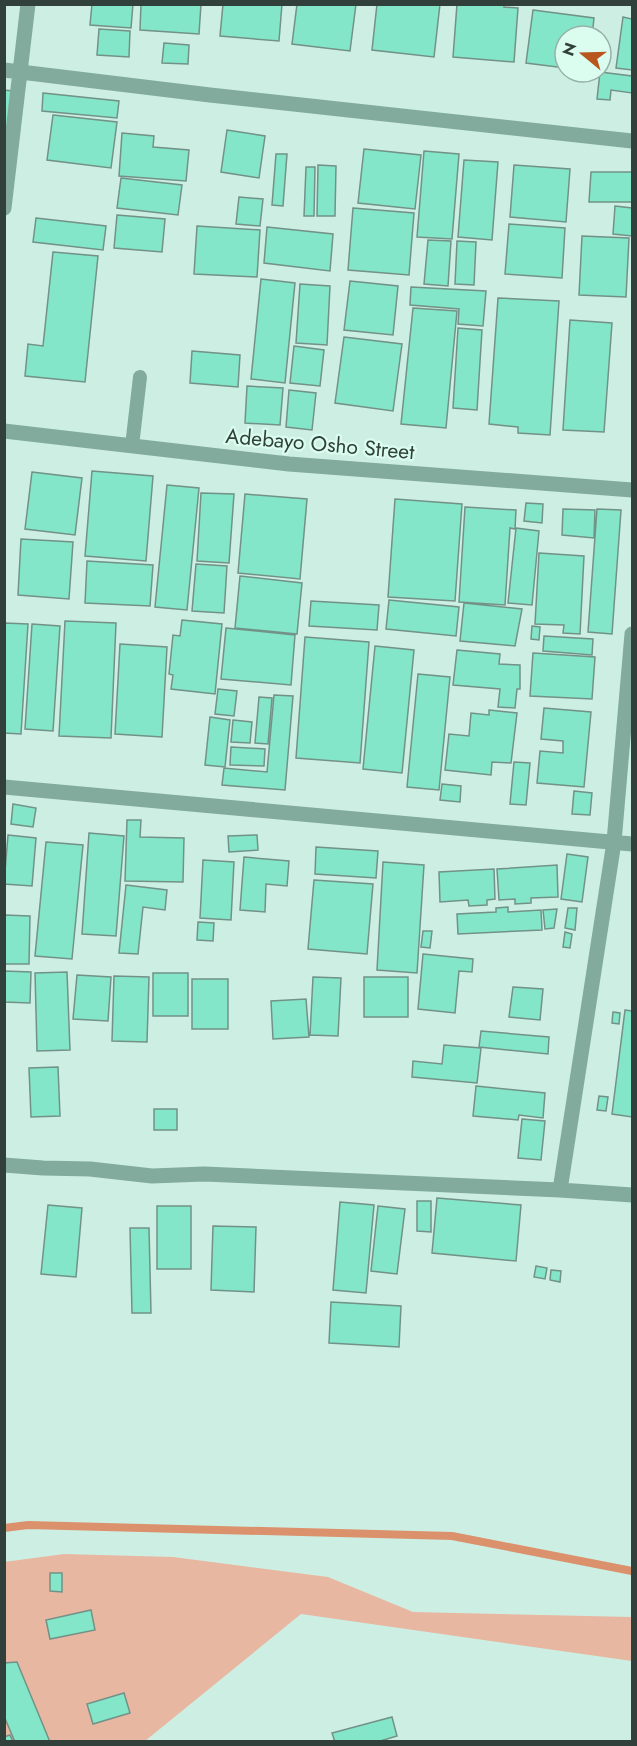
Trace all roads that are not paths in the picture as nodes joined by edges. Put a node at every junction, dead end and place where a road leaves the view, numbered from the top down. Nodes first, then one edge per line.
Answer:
1 (28, 4) edge
2 (4, 70) edge
3 (21, 71) junction
4 (633, 141) edge
5 (4, 208) edge
6 (140, 376) dead end
7 (4, 431) edge
8 (132, 446) junction
9 (633, 490) edge
10 (633, 634) edge
11 (4, 787) edge
12 (615, 843) junction
13 (633, 844) edge
14 (4, 1165) edge
15 (560, 1190) junction
16 (633, 1195) edge

1 - 3 street
2 - 3 street
3 - 4 street
3 - 5 street
6 - 8 lane
7 - 8 street, Adebayo Osho Street
8 - 9 street, Adebayo Osho Street
10 - 12 street
11 - 12 street
12 - 13 street
12 - 15 street
14 - 15 street
15 - 16 street

